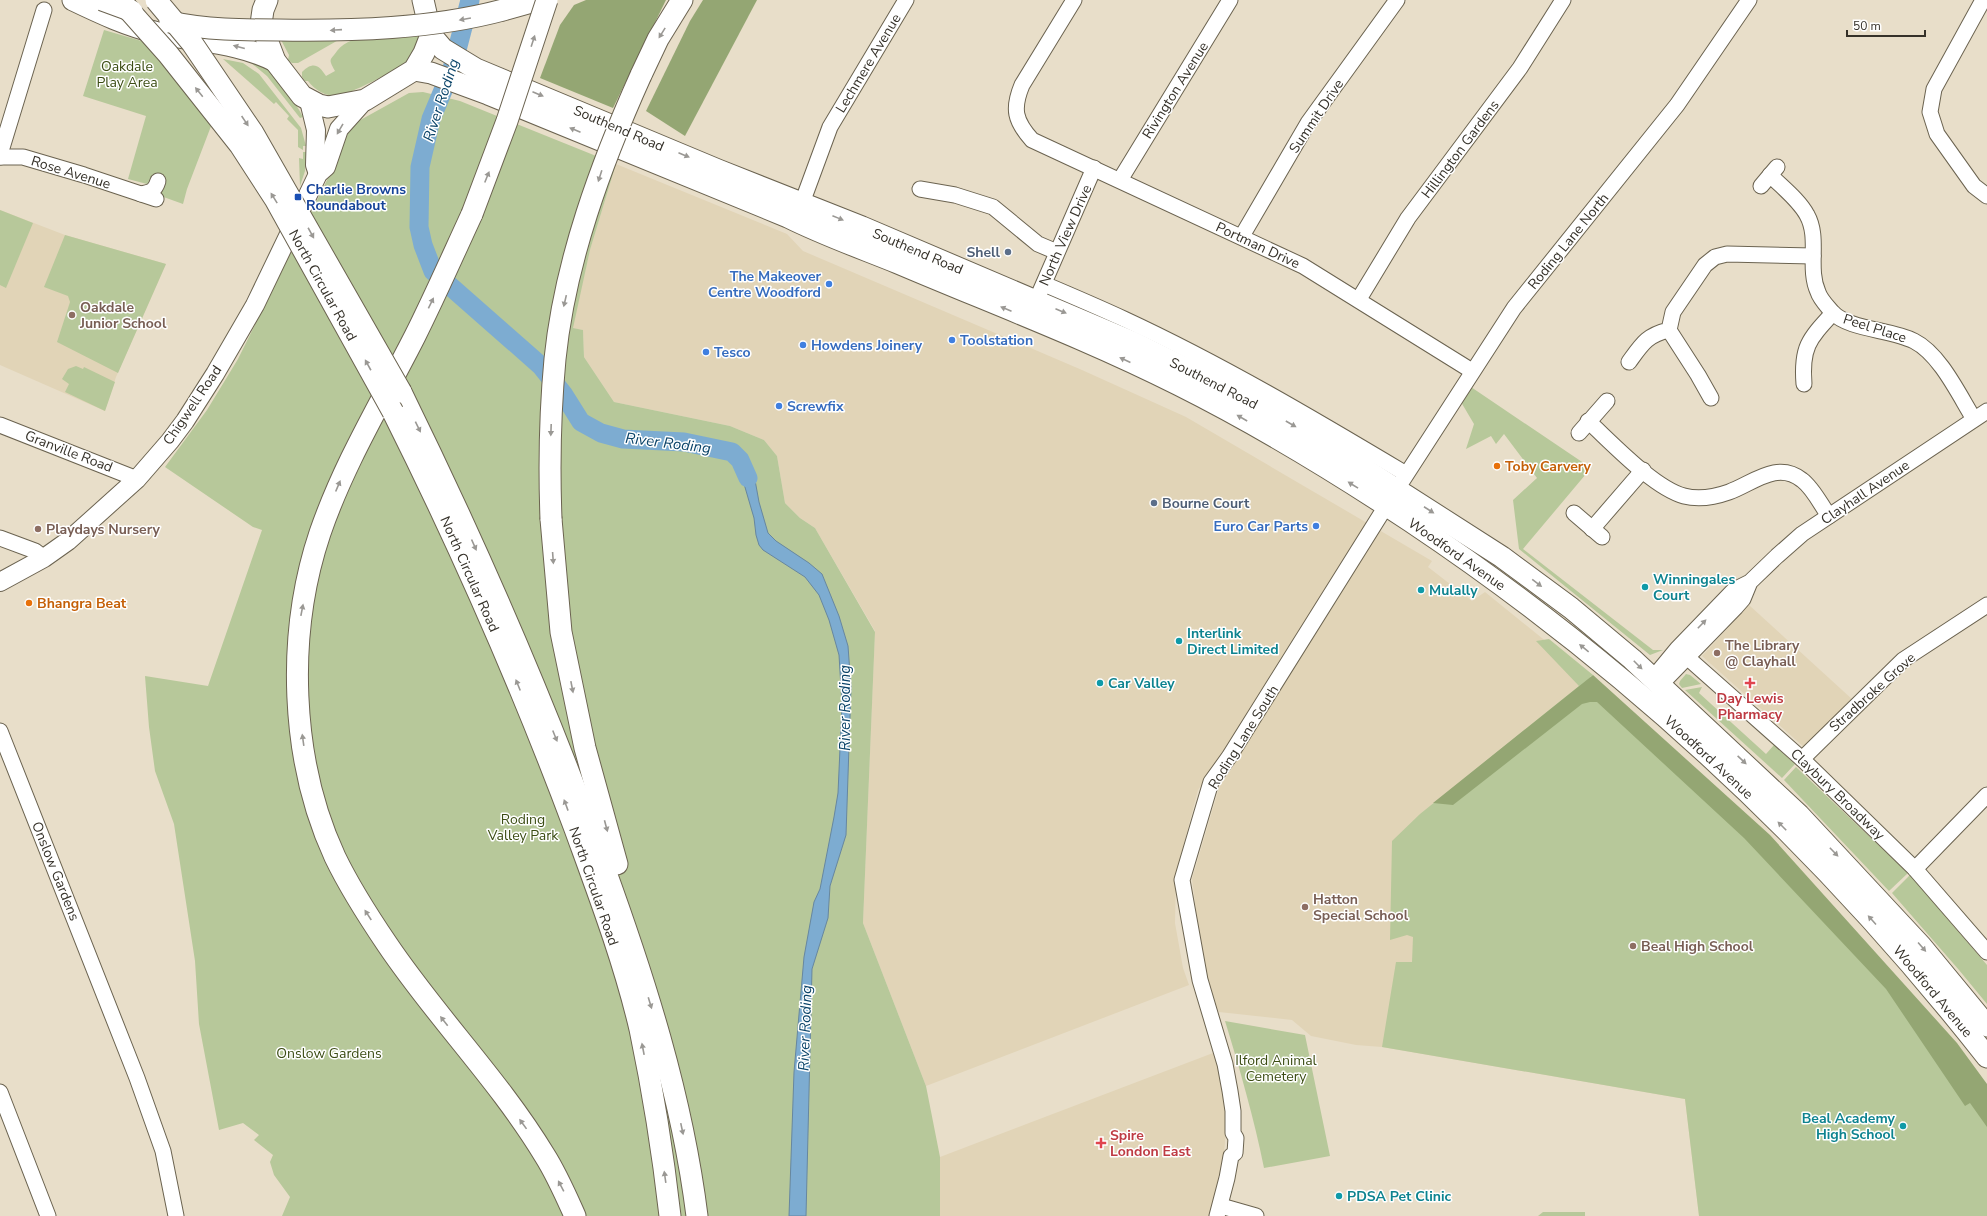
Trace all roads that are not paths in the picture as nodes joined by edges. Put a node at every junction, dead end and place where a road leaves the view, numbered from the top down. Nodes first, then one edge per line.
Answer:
1 (73, 0) edge
2 (102, 0) edge
3 (120, 0) edge
4 (156, 0) edge
5 (267, 0) edge
6 (423, 0) edge
7 (538, 0) edge
8 (547, 0) edge
9 (682, 0) edge
10 (906, 0) edge
11 (1074, 0) edge
12 (1230, 0) edge
13 (1397, 0) edge
14 (1563, 0) edge
15 (1749, 0) edge
16 (1983, 0) edge
17 (46, 17) dead end
18 (445, 48) junction
19 (275, 61) junction
20 (423, 72) junction
21 (365, 100) junction
22 (309, 101) junction
23 (0, 157) edge
24 (1094, 168) junction
25 (318, 174) junction
26 (1769, 176) dead end
27 (1120, 180) junction
28 (158, 181) dead end
29 (920, 189) dead end
30 (141, 194) junction
31 (1987, 196) edge
32 (156, 199) dead end
33 (802, 203) junction
34 (1242, 236) junction
35 (1057, 252) junction
36 (1813, 256) junction
37 (1040, 292) junction
38 (1359, 299) junction
39 (1833, 313) junction
40 (1669, 330) junction
41 (1629, 362) dead end
42 (1472, 371) junction
43 (1804, 384) dead end
44 (1711, 398) dead end
45 (1607, 400) dead end
46 (1987, 411) edge
47 (1974, 419) junction
48 (0, 425) edge
49 (1643, 470) junction
50 (137, 479) junction
51 (1396, 490) junction
52 (1574, 513) dead end
53 (1829, 516) junction
54 (0, 538) edge
55 (44, 558) junction
56 (0, 582) edge
57 (1987, 605) edge
58 (1682, 653) junction
59 (1656, 682) junction
60 (1636, 691) junction
61 (0, 730) edge
62 (1802, 758) junction
63 (1733, 778) junction
64 (1987, 795) edge
65 (1915, 869) junction
66 (1987, 952) edge
67 (638, 965) junction
68 (1987, 1026) edge
69 (1987, 1057) edge
70 (0, 1092) edge
71 (1219, 1211) edge
72 (48, 1216) edge
73 (176, 1216) edge
74 (575, 1216) edge
75 (670, 1216) edge
76 (697, 1216) edge
77 (1256, 1216) edge

19 -> 1 highway
7 -> 2 highway, bridge
75 -> 3 highway, North Circular Road, bridge
4 -> 67 highway, North Circular Road, bridge
5 - 19 highway
6 - 18 highway
74 -> 8 highway, bridge
9 -> 67 highway, bridge
10 - 33 street, Lechmere Avenue
11 - 24 street, Portman Drive
12 - 27 street, Rivington Avenue
13 - 34 street, Summit Drive
14 - 38 street, Hillington Gardens
15 - 42 street, Roding Lane North
16 - 31 street
17 - 23 street
18 - 20 highway
18 -> 33 highway, Southend Road
19 - 22 highway
20 - 21 highway
51 -> 20 highway, Southend Road
21 - 22 highway
21 -> 25 main road, Chigwell Road
22 - 25 main road
23 - 30 street, Rose Avenue
24 - 27 street, Portman Drive
24 - 35 street, North View Drive
25 - 50 main road, Chigwell Road
26 - 36 street, Peel Place
27 - 34 street, Portman Drive
28 - 30 street
29 - 35 street
30 - 32 street, Rose Avenue
33 -> 37 highway, Southend Road
34 - 38 street, Portman Drive
35 - 37 street, North View Drive
36 - 39 street, Peel Place
36 - 40 street
37 - 51 highway, Southend Road
38 - 42 street, Portman Drive
39 - 43 street, Peel Place
39 - 47 street, Peel Place
40 - 41 street
40 - 44 street
42 - 51 street, Roding Lane North
45 - 49 street
46 - 47 street, Clayhall Avenue
47 - 53 street, Clayhall Avenue
48 - 50 street, Granville Road
49 - 52 street
49 - 53 street
50 - 55 main road, Chigwell Road
51 -> 59 highway, Woodford Avenue
60 -> 51 highway, Woodford Avenue
51 - 71 street, Roding Lane South
53 - 58 street, Clayhall Avenue
54 - 55 street
55 - 56 main road, Chigwell Road
57 - 62 street, Stradbroke Grove
58 - 59 street, Clayhall Avenue
58 - 62 street, Claybury Broadway
59 - 60 highway
59 - 63 highway
59 -> 68 highway, Woodford Avenue
60 - 63 highway, Woodford Avenue
61 - 73 street, Onslow Gardens
62 - 65 street, Claybury Broadway
69 -> 63 highway, Woodford Avenue
64 - 65 street
65 - 66 street, Claybury Broadway
67 -> 76 highway, North Circular Road
70 - 72 street
71 - 77 street

